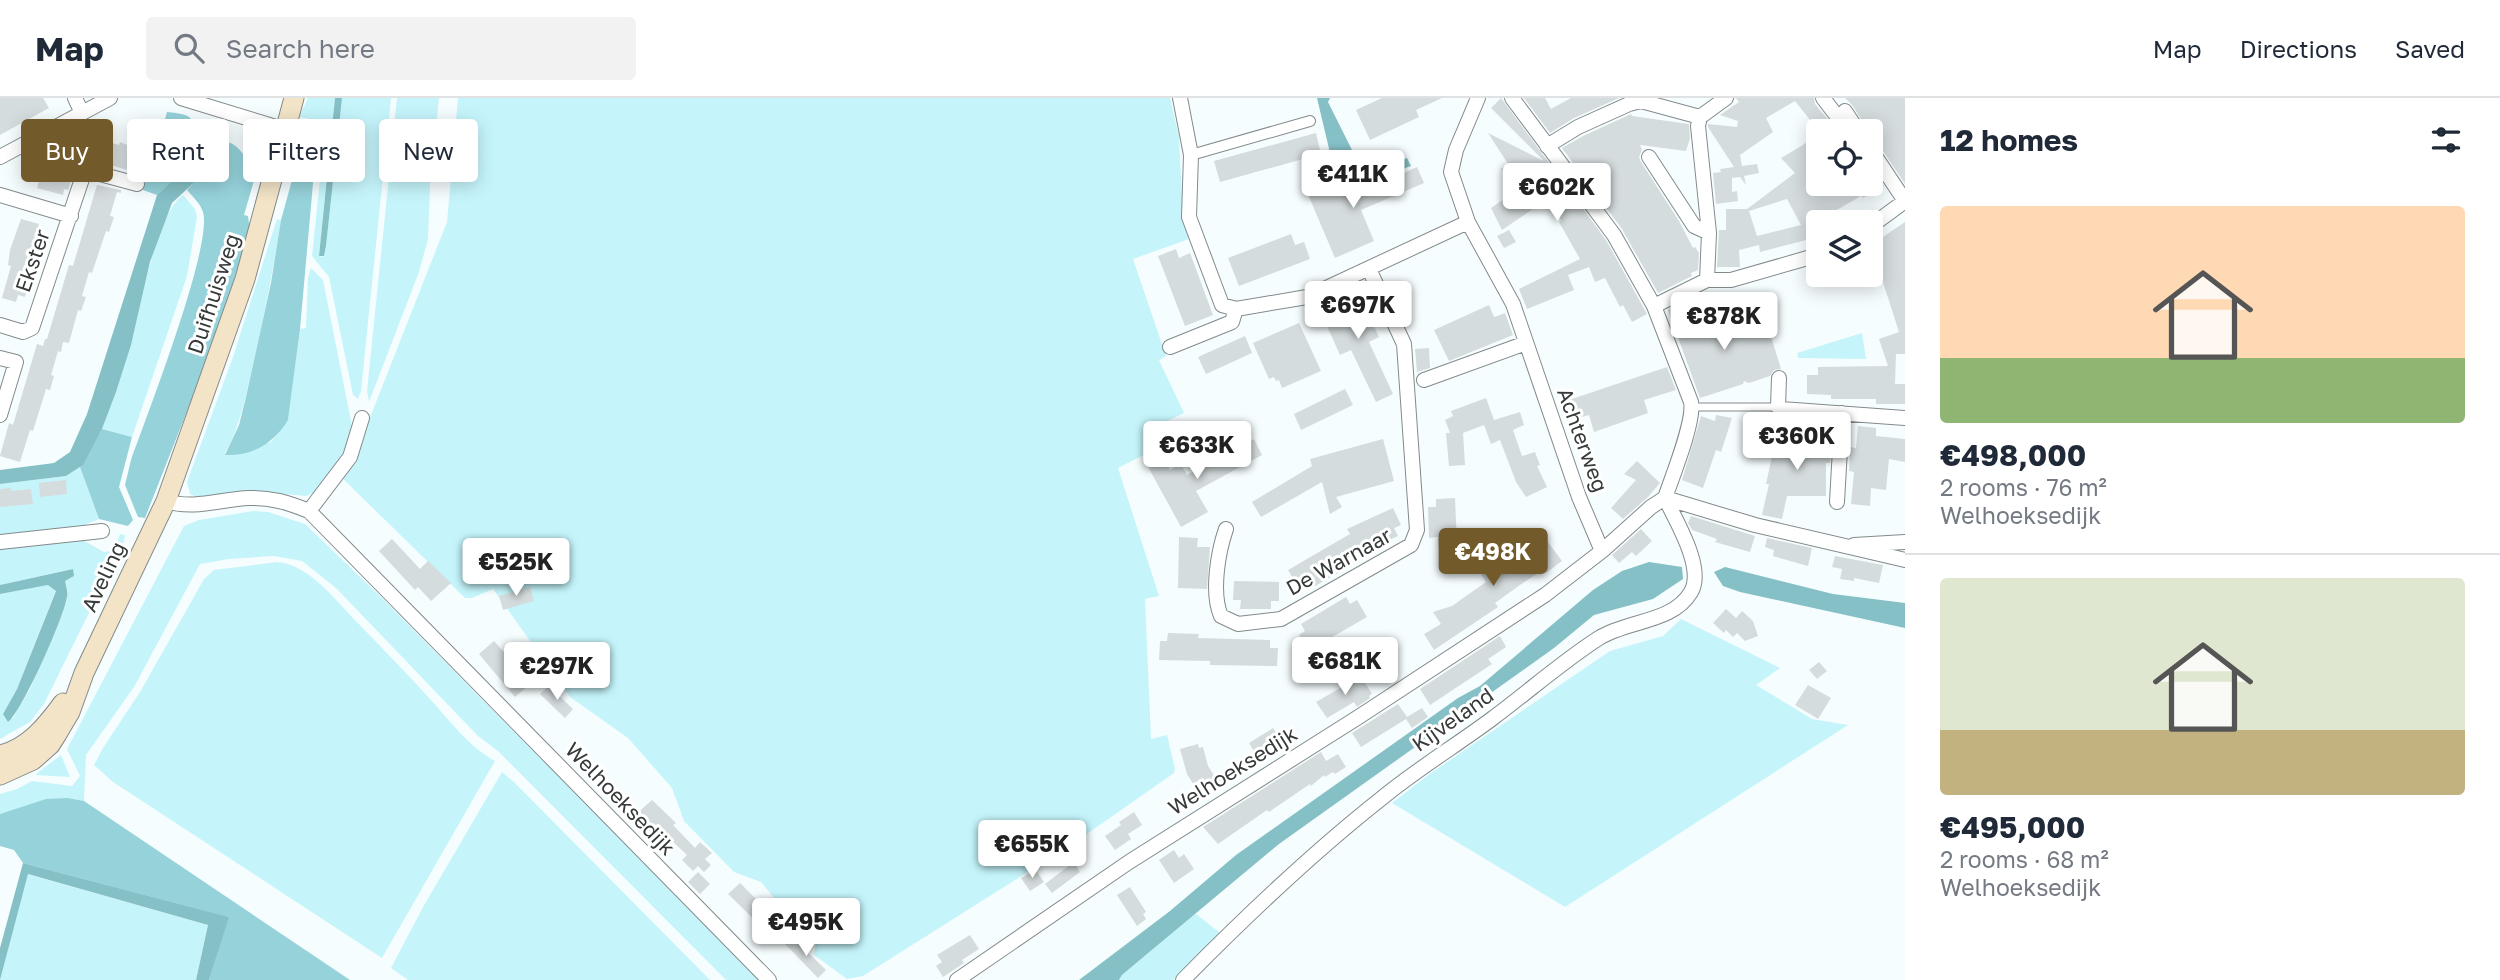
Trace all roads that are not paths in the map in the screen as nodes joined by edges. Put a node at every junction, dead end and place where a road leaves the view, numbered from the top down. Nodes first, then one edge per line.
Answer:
1 (75, 98) edge
2 (110, 98) edge
3 (181, 98) edge
4 (295, 98) edge
5 (1180, 98) edge
6 (1478, 98) edge
7 (1512, 98) edge
8 (1726, 98) edge
9 (1823, 98) edge
10 (1640, 99) edge
11 (82, 113) junction
12 (1700, 117) junction
13 (250, 119) edge
14 (289, 119) edge
15 (1847, 119) edge
16 (1310, 121) dead end
17 (1547, 146) junction
18 (1191, 155) junction
19 (0, 157) edge
20 (1649, 157) dead end
21 (1883, 168) edge
22 (272, 182) edge
23 (137, 184) dead end
24 (0, 195) edge
25 (1905, 201) edge
26 (71, 216) junction
27 (1883, 217) edge
28 (1468, 222) junction
29 (1709, 233) junction
30 (1806, 259) edge
31 (1369, 269) junction
32 (1707, 281) junction
33 (1654, 306) junction
34 (1236, 309) junction
35 (0, 325) edge
36 (1526, 343) junction
37 (1170, 347) dead end
38 (0, 358) edge
39 (1779, 378) dead end
40 (1424, 380) dead end
41 (1693, 407) junction
42 (1778, 407) junction
43 (1842, 413) junction
44 (0, 415) edge
45 (362, 418) dead end
46 (1905, 418) edge
47 (1665, 498) junction
48 (166, 501) junction
49 (1837, 502) dead end
50 (309, 511) junction
51 (1226, 529) dead end
52 (102, 531) dead end
53 (0, 542) edge
54 (1905, 542) edge
55 (1846, 546) junction
56 (1602, 551) junction
57 (1905, 560) edge
58 (84, 673) junction
59 (0, 755) edge
60 (0, 775) edge
61 (769, 980) edge
62 (957, 980) edge
63 (1183, 980) edge

1 - 11 street
2 - 11 street
3 - 13 street
4 - 14 main road, Duifhuisweg
5 - 18 street
6 - 28 street, Achterweg
7 - 17 street
8 - 12 street
9 - 15 street
10 - 12 street
10 - 17 street
11 - 19 street
12 - 29 street
16 - 18 street
17 - 33 street
18 - 34 street
20 - 29 street
21 - 25 street
22 - 48 main road, Duifhuisweg
23 - 26 street, Ekster
24 - 26 street, Ekster
25 - 27 street
26 - 35 street, Ekster
28 - 31 street
28 - 36 street, Achterweg
29 - 32 street
30 - 32 street
31 - 34 street
31 - 51 street, De Warnaar
32 - 33 street
33 - 41 street
34 - 37 street
36 - 40 street
36 - 56 street, Achterweg
38 - 44 street
39 - 42 street
41 - 42 lane
41 - 47 street
42 - 43 street
43 - 46 street
43 - 49 street
45 - 50 street
47 - 55 street
47 - 56 street, Welhoeksedijk
47 - 63 street, Kijveland
48 - 50 street, Welhoeksedijk
48 - 58 main road, Aveling
50 - 61 street, Welhoeksedijk
52 - 53 street
54 - 55 street
55 - 57 street
56 - 62 street, Welhoeksedijk
58 - 59 main road, Aveling
58 - 60 main road, Aveling

